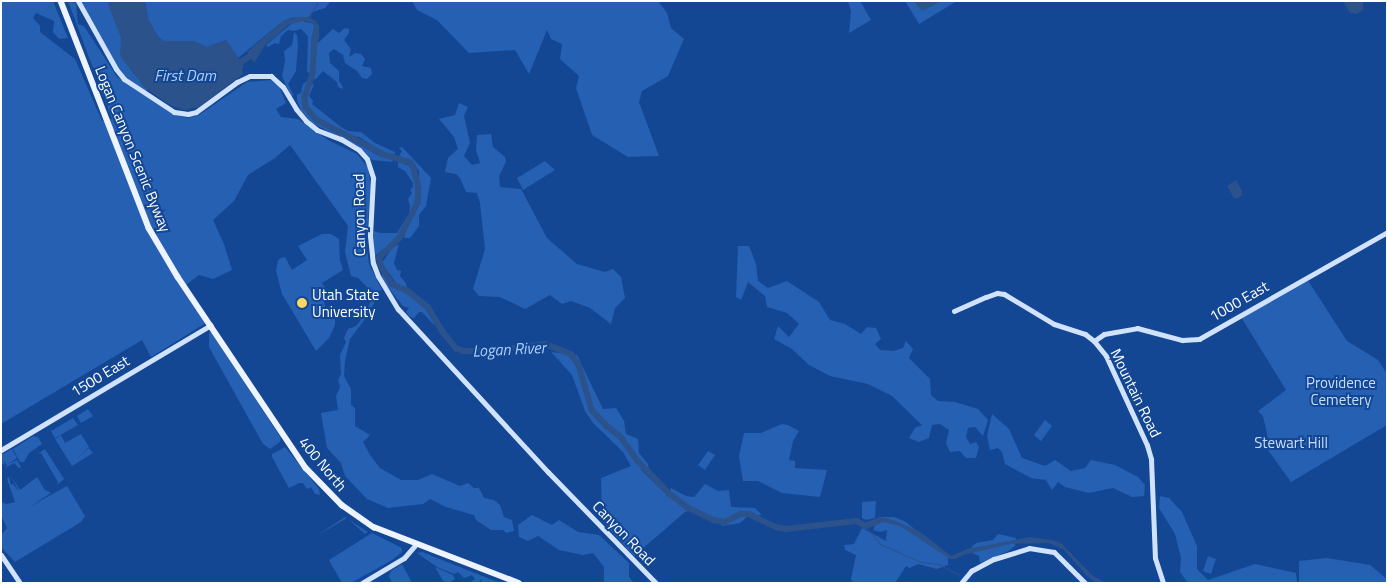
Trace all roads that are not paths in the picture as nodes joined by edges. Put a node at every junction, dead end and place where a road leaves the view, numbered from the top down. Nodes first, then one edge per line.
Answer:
1 (61, 1) edge
2 (78, 1) edge
3 (1387, 232) edge
4 (954, 311) dead end
5 (211, 325) junction
6 (1094, 341) junction
7 (1, 450) edge
8 (416, 544) junction
9 (1, 555) edge
10 (961, 582) edge
11 (20, 583) edge
12 (362, 583) edge
13 (520, 583) edge
14 (656, 583) edge
15 (1085, 583) edge
16 (1162, 583) edge

1 - 5 main road, Logan Canyon Scenic Byway
2 - 14 street, Canyon Road
3 - 6 street, 1000 East
4 - 6 street, Mountain Road
5 - 7 street, 1500 East
5 - 8 main road, 400 North
6 - 16 street, Mountain Road
8 - 12 street
8 - 13 main road, 400 North
9 - 11 street
10 - 15 street

